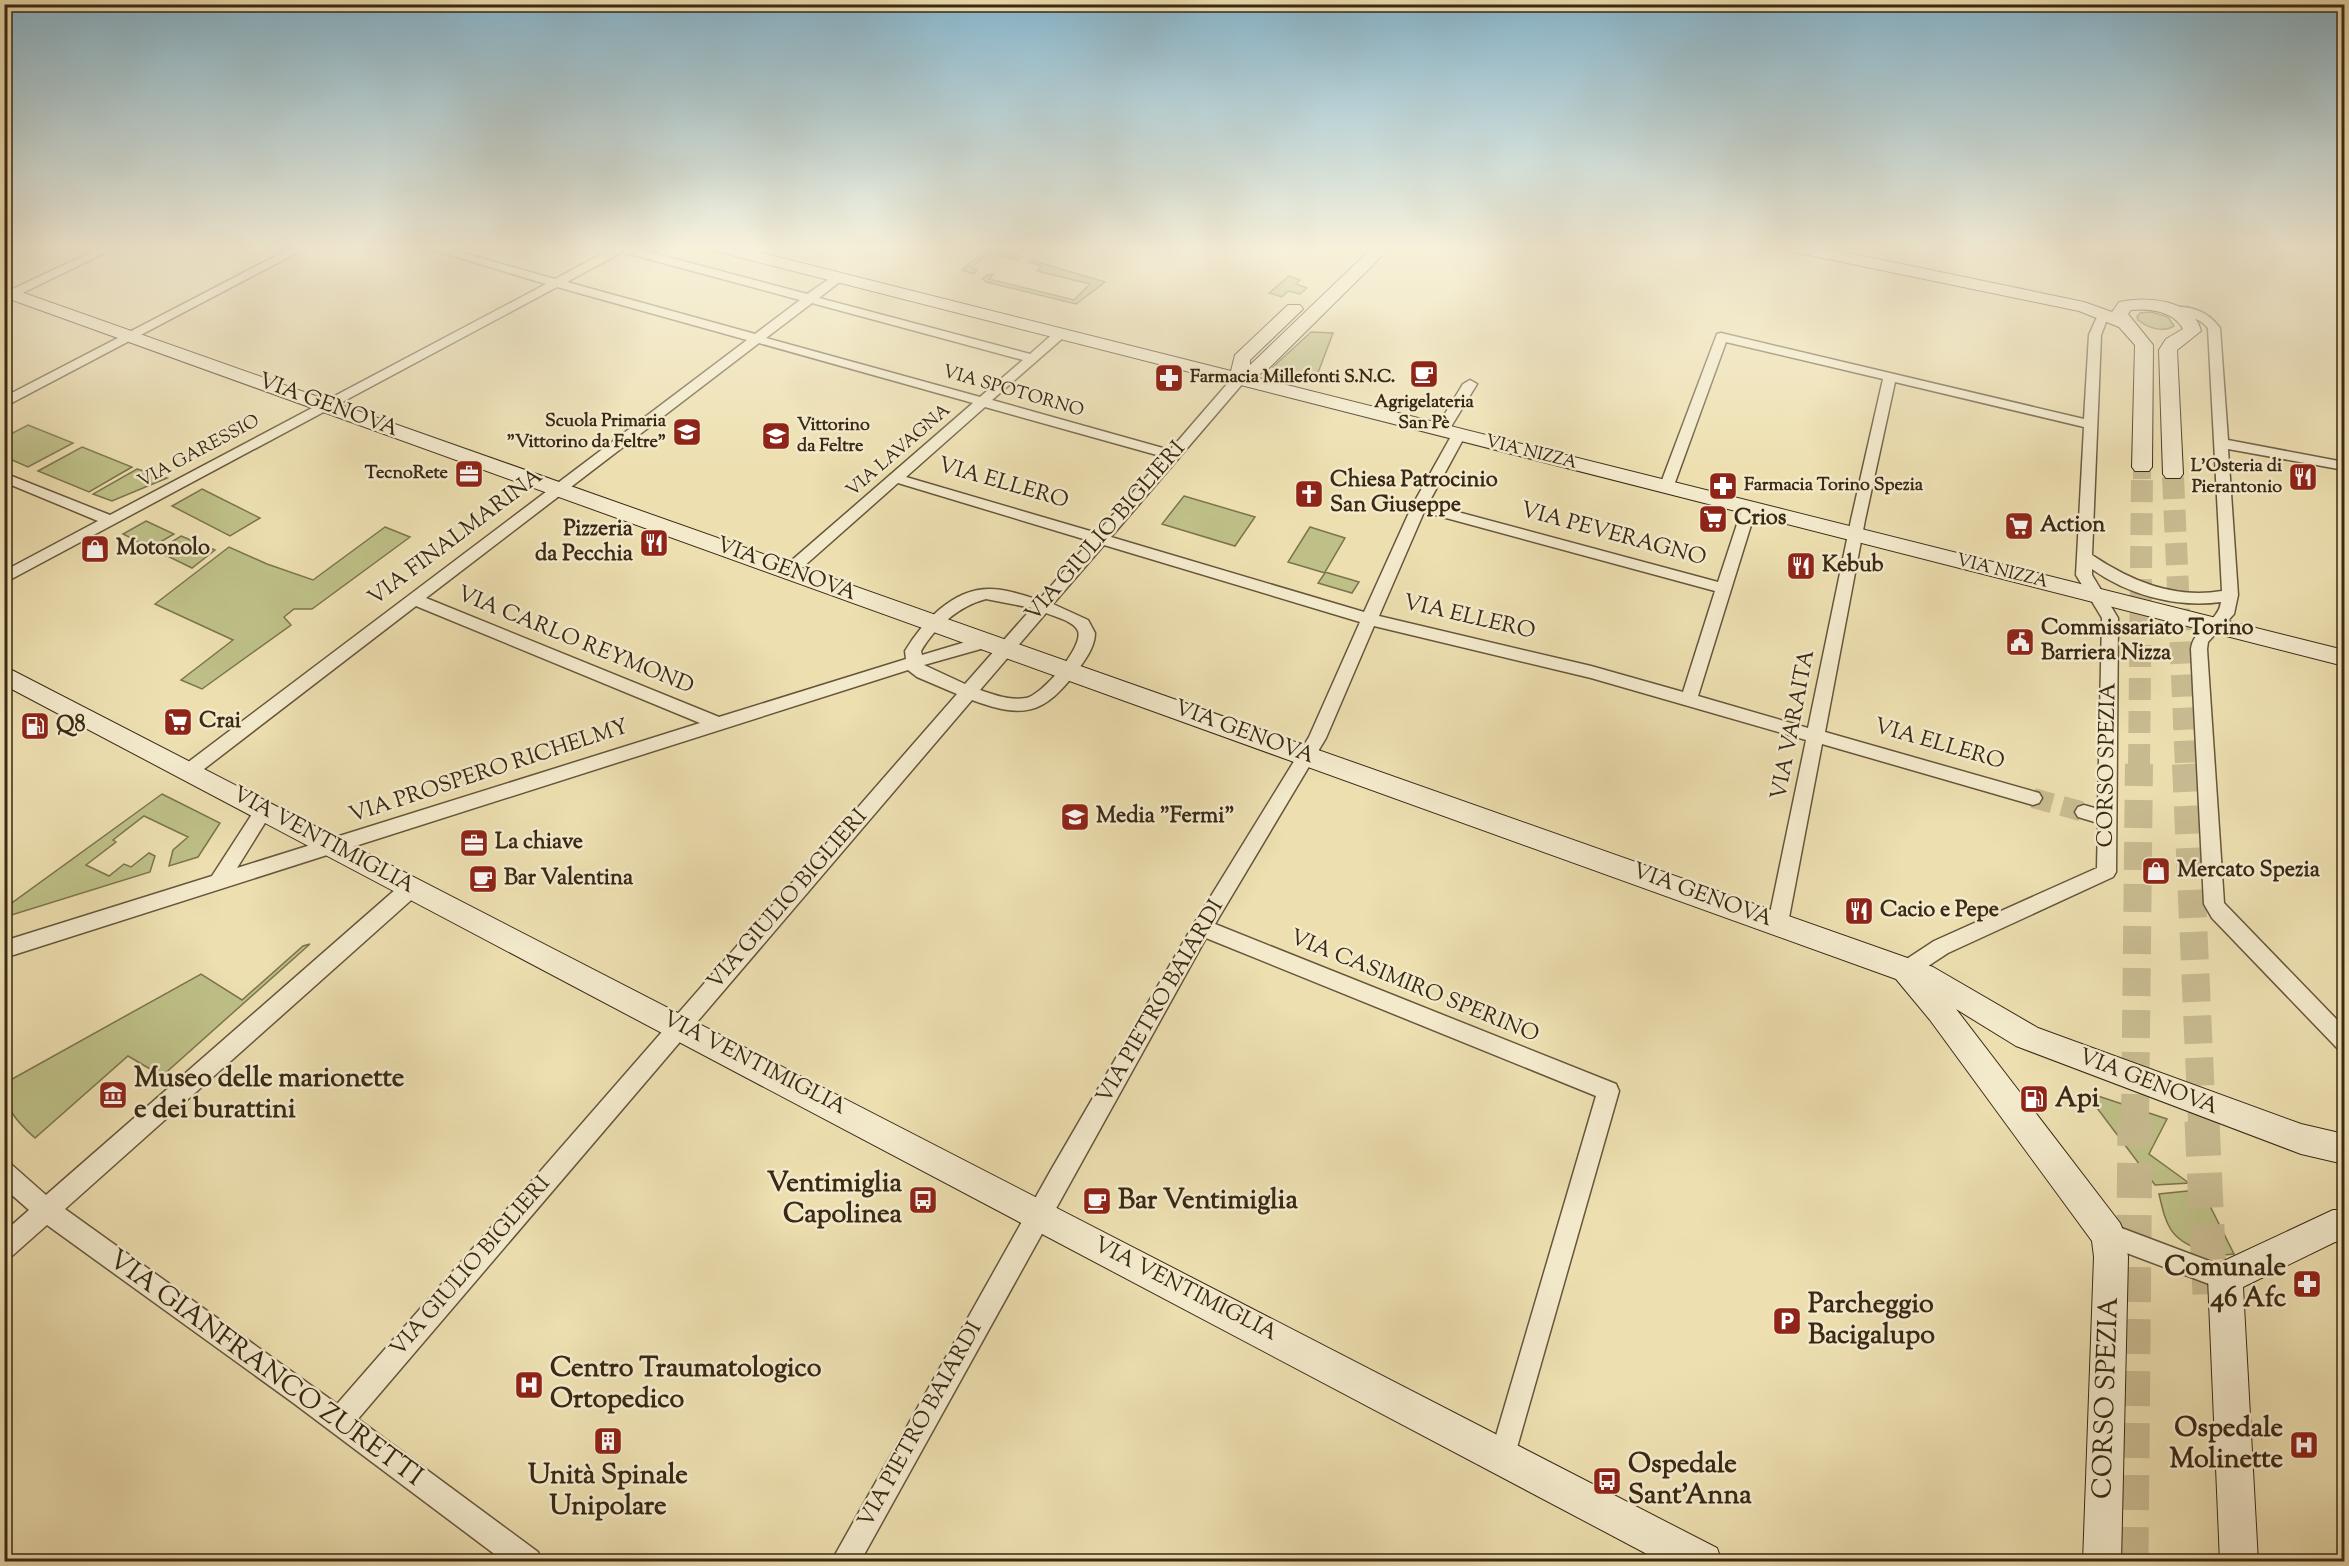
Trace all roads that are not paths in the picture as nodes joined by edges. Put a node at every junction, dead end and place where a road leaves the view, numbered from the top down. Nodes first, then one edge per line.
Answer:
1 (86, 320) edge
2 (164, 320) edge
3 (487, 320) edge
4 (688, 320) edge
5 (781, 320) edge
6 (885, 320) edge
7 (1006, 320) edge
8 (1282, 320) edge
9 (1308, 320) edge
10 (2106, 320) edge
11 (2124, 320) edge
12 (2185, 320) edge
13 (2207, 320) edge
14 (1060, 334) junction
15 (133, 336) junction
16 (756, 339) junction
17 (1032, 358) junction
18 (1890, 377) junction
19 (1239, 379) junction
20 (1470, 384) dead end
21 (982, 402) junction
22 (4, 403) edge
23 (326, 406) junction
24 (2091, 424) junction
25 (1450, 432) junction
26 (2220, 443) junction
27 (1173, 455) junction
28 (2344, 466) edge
29 (2142, 467) tunnel mouth
30 (2173, 474) tunnel mouth
31 (4, 477) edge
32 (895, 478) junction
33 (1666, 488) junction
34 (558, 489) junction
35 (1419, 506) junction
36 (1749, 509) junction
37 (110, 521) junction
38 (1855, 535) junction
39 (1101, 538) junction
40 (2085, 557) junction
41 (789, 571) junction
42 (4, 578) edge
43 (1725, 589) junction
44 (2230, 595) junction
45 (2098, 596) junction
46 (413, 599) junction
47 (1040, 607) junction
48 (1368, 619) junction
49 (936, 623) junction
50 (2216, 625) junction
51 (997, 644) junction
52 (2344, 658) edge
53 (914, 662) junction
54 (1067, 669) junction
55 (4, 674) edge
56 (969, 691) junction
57 (1689, 699) junction
58 (719, 724) junction
59 (1814, 734) junction
60 (1307, 756) junction
61 (189, 771) junction
62 (2034, 798) tunnel mouth
63 (264, 810) junction
64 (2084, 812) tunnel mouth
65 (2107, 818) junction
66 (334, 847) junction
67 (218, 883) junction
68 (411, 888) junction
69 (1778, 923) junction
70 (1202, 928) junction
71 (4, 950) edge
72 (1906, 970) junction
73 (679, 1025) junction
74 (2344, 1041) edge
75 (2344, 1149) edge
76 (4, 1173) edge
77 (46, 1210) junction
78 (1038, 1214) junction
79 (2344, 1226) edge
80 (2108, 1236) junction
81 (4, 1248) edge
82 (2225, 1278) junction
83 (339, 1421) junction
84 (1503, 1456) junction
85 (528, 1562) edge
86 (845, 1562) edge
87 (1703, 1562) edge
88 (2102, 1562) edge
89 (2239, 1562) edge

1 - 15 street, VIA GENOVA
2 - 15 street
3 - 23 street, VIA GARESSIO
4 - 16 street, VIA SPOTORNO
5 - 16 street, VIA FINALMARINA
6 - 17 street
7 - 14 street, VIA NIZZA
8 - 19 street
9 - 19 street
10 - 24 street, CORSO SPEZIA
11 - 29 street
12 - 30 street
13 - 26 street
14 - 17 street, VIA LAVAGNA
14 - 19 street, VIA NIZZA
15 - 22 street
15 - 23 street, VIA GENOVA
16 - 21 street, VIA SPOTORNO
16 - 34 street, VIA FINALMARINA
17 - 21 street, VIA LAVAGNA
18 - 24 street
18 - 33 street
18 - 38 street, VIA VARAITA
19 - 25 street, VIA NIZZA
19 - 27 street, VIA GIULIO BIGLIERI
20 - 25 street, VIA PIETRO BAIARDI
21 - 27 street, VIA SPOTORNO
21 - 32 street, VIA LAVAGNA
23 - 34 street, VIA GENOVA
23 - 37 street, VIA GARESSIO
24 - 40 street, CORSO SPEZIA
25 - 33 street, VIA NIZZA
25 - 35 street, VIA PIETRO BAIARDI
26 - 28 street
26 - 44 street
27 - 39 street, VIA GIULIO BIGLIERI
31 - 37 street
32 - 39 street, VIA ELLERO
32 - 41 street, VIA LAVAGNA
33 - 36 street, VIA NIZZA
34 - 41 street, VIA GENOVA
34 - 46 street, VIA FINALMARINA
35 - 43 street, VIA PEVERAGNO
35 - 48 street, VIA PIETRO BAIARDI
36 - 38 street, VIA NIZZA
36 - 43 street
37 - 42 street, VIA GARESSIO
38 - 45 street, VIA NIZZA
38 - 59 street, VIA VARAITA
39 - 47 street, VIA GIULIO BIGLIERI
39 - 48 street, VIA ELLERO
40 - 44 street
40 - 45 street, CORSO SPEZIA
41 - 49 street, VIA GENOVA
43 - 57 street
44 - 50 street
45 - 50 street, VIA NIZZA
45 - 65 street, CORSO SPEZIA
46 - 58 street, VIA CARLO REYMOND
46 - 61 street, VIA FINALMARINA
47 - 49 street
47 - 51 street, VIA GIULIO BIGLIERI
47 - 54 street
48 - 57 street, VIA ELLERO
48 - 60 street, VIA PIETRO BAIARDI
49 - 51 street, VIA GENOVA
49 - 53 street
50 - 52 street, VIA NIZZA
50 - 74 street
51 - 53 street, VIA PROSPERO RICHELMY
51 - 54 street, VIA GENOVA
51 - 56 street, VIA GIULIO BIGLIERI
53 - 56 street
53 - 58 street, VIA PROSPERO RICHELMY
54 - 56 street
54 - 60 street, VIA GENOVA
55 - 61 street, VIA VENTIMIGLIA
56 - 73 street, VIA GIULIO BIGLIERI
57 - 59 street, VIA ELLERO
58 - 66 street, VIA PROSPERO RICHELMY
59 - 62 street, VIA ELLERO
59 - 69 street, VIA VARAITA
60 - 69 street, VIA GENOVA
60 - 70 street, VIA PIETRO BAIARDI
61 - 63 street, VIA VENTIMIGLIA
63 - 66 street, VIA VENTIMIGLIA
63 - 67 street
64 - 65 street
65 - 72 street, CORSO SPEZIA
66 - 67 street, VIA PROSPERO RICHELMY
66 - 68 street, VIA VENTIMIGLIA
67 - 71 street, VIA PROSPERO RICHELMY
68 - 73 street, VIA VENTIMIGLIA
68 - 77 street
69 - 72 street, VIA GENOVA
70 - 78 street, VIA PIETRO BAIARDI
70 - 84 street, VIA CASIMIRO SPERINO
72 - 75 street, VIA GENOVA
72 - 80 street
73 - 78 street, VIA VENTIMIGLIA
73 - 83 street, VIA GIULIO BIGLIERI
76 - 77 street, VIA GIANFRANCO ZURETTI
77 - 81 street
77 - 83 street, VIA GIANFRANCO ZURETTI
78 - 84 street, VIA VENTIMIGLIA
78 - 86 street, VIA PIETRO BAIARDI
79 - 82 street
80 - 82 street
80 - 88 street, CORSO SPEZIA
82 - 89 street
83 - 85 street, VIA GIANFRANCO ZURETTI
84 - 87 street, VIA VENTIMIGLIA

